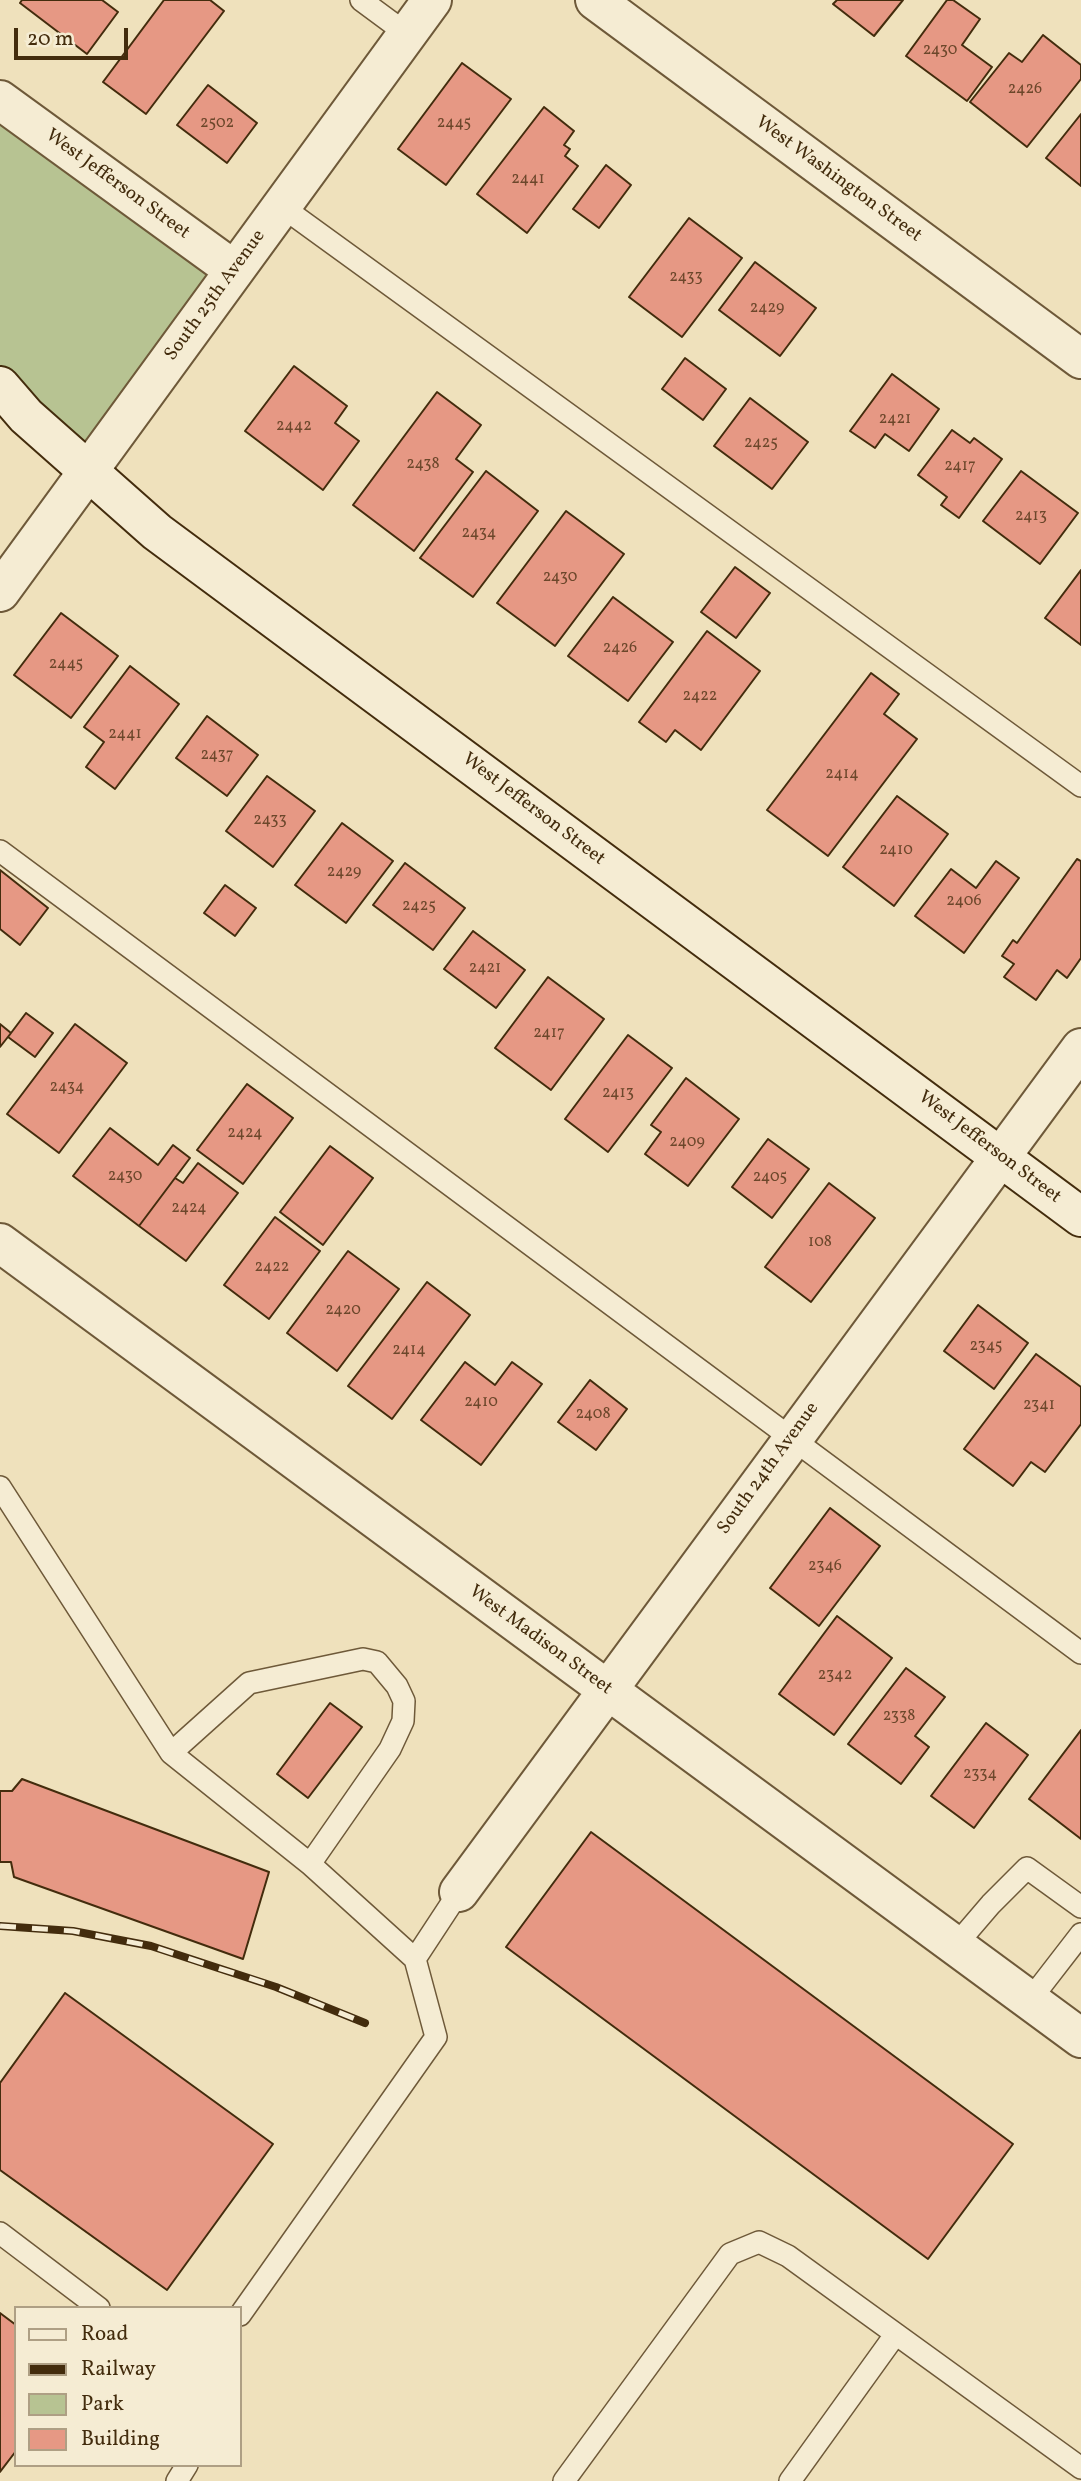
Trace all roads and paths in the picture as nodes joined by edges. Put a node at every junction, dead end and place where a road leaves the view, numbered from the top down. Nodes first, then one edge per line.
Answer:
1 (361, 0) edge
2 (432, 0) edge
3 (595, 0) edge
4 (407, 34) junction
5 (0, 100) edge
6 (281, 206) junction
7 (234, 270) junction
8 (1081, 359) edge
9 (0, 386) edge
10 (88, 471) junction
11 (5, 572) edge
12 (1081, 786) edge
13 (0, 850) edge
14 (1081, 1048) edge
15 (1000, 1157) junction
16 (1081, 1217) edge
17 (0, 1243) edge
18 (791, 1439) junction
19 (0, 1487) edge
20 (1081, 1653) edge
21 (608, 1690) junction
22 (171, 1754) junction
23 (310, 1864) junction
24 (459, 1892) joint
25 (1081, 1907) edge
26 (1081, 1934) edge
27 (955, 1945) junction
28 (415, 1959) junction
29 (1030, 2000) junction
30 (1081, 2038) edge
31 (0, 2233) edge
32 (96, 2306) edge
33 (242, 2312) edge
34 (895, 2335) junction
35 (1081, 2468) edge
36 (564, 2481) edge
37 (790, 2481) edge

1 - 4 lane
2 - 4 street, South 25th Avenue
3 - 8 street, West Washington Street
4 - 6 street, South 25th Avenue
5 - 7 street, West Jefferson Street
6 - 7 street, South 25th Avenue
6 - 12 lane
7 - 10 street, South 25th Avenue
9 - 10 street, West Jefferson Street
10 - 11 street, South 25th Avenue
10 - 15 street, West Jefferson Street
13 - 18 lane
14 - 15 street, South 24th Avenue
15 - 16 street, West Jefferson Street
15 - 18 street, South 24th Avenue
17 - 21 street, West Madison Street
18 - 20 lane
18 - 21 street, South 24th Avenue
19 - 22 lane
21 - 24 street, South 24th Avenue
21 - 27 street, West Madison Street
22 - 23 lane
22 - 23 lane
23 - 28 lane
24 - 28 lane
25 - 27 lane
26 - 29 lane
27 - 29 street, West Madison Street
28 - 33 lane
29 - 30 street, West Madison Street
31 - 32 lane
34 - 35 lane
34 - 36 lane
34 - 37 lane

